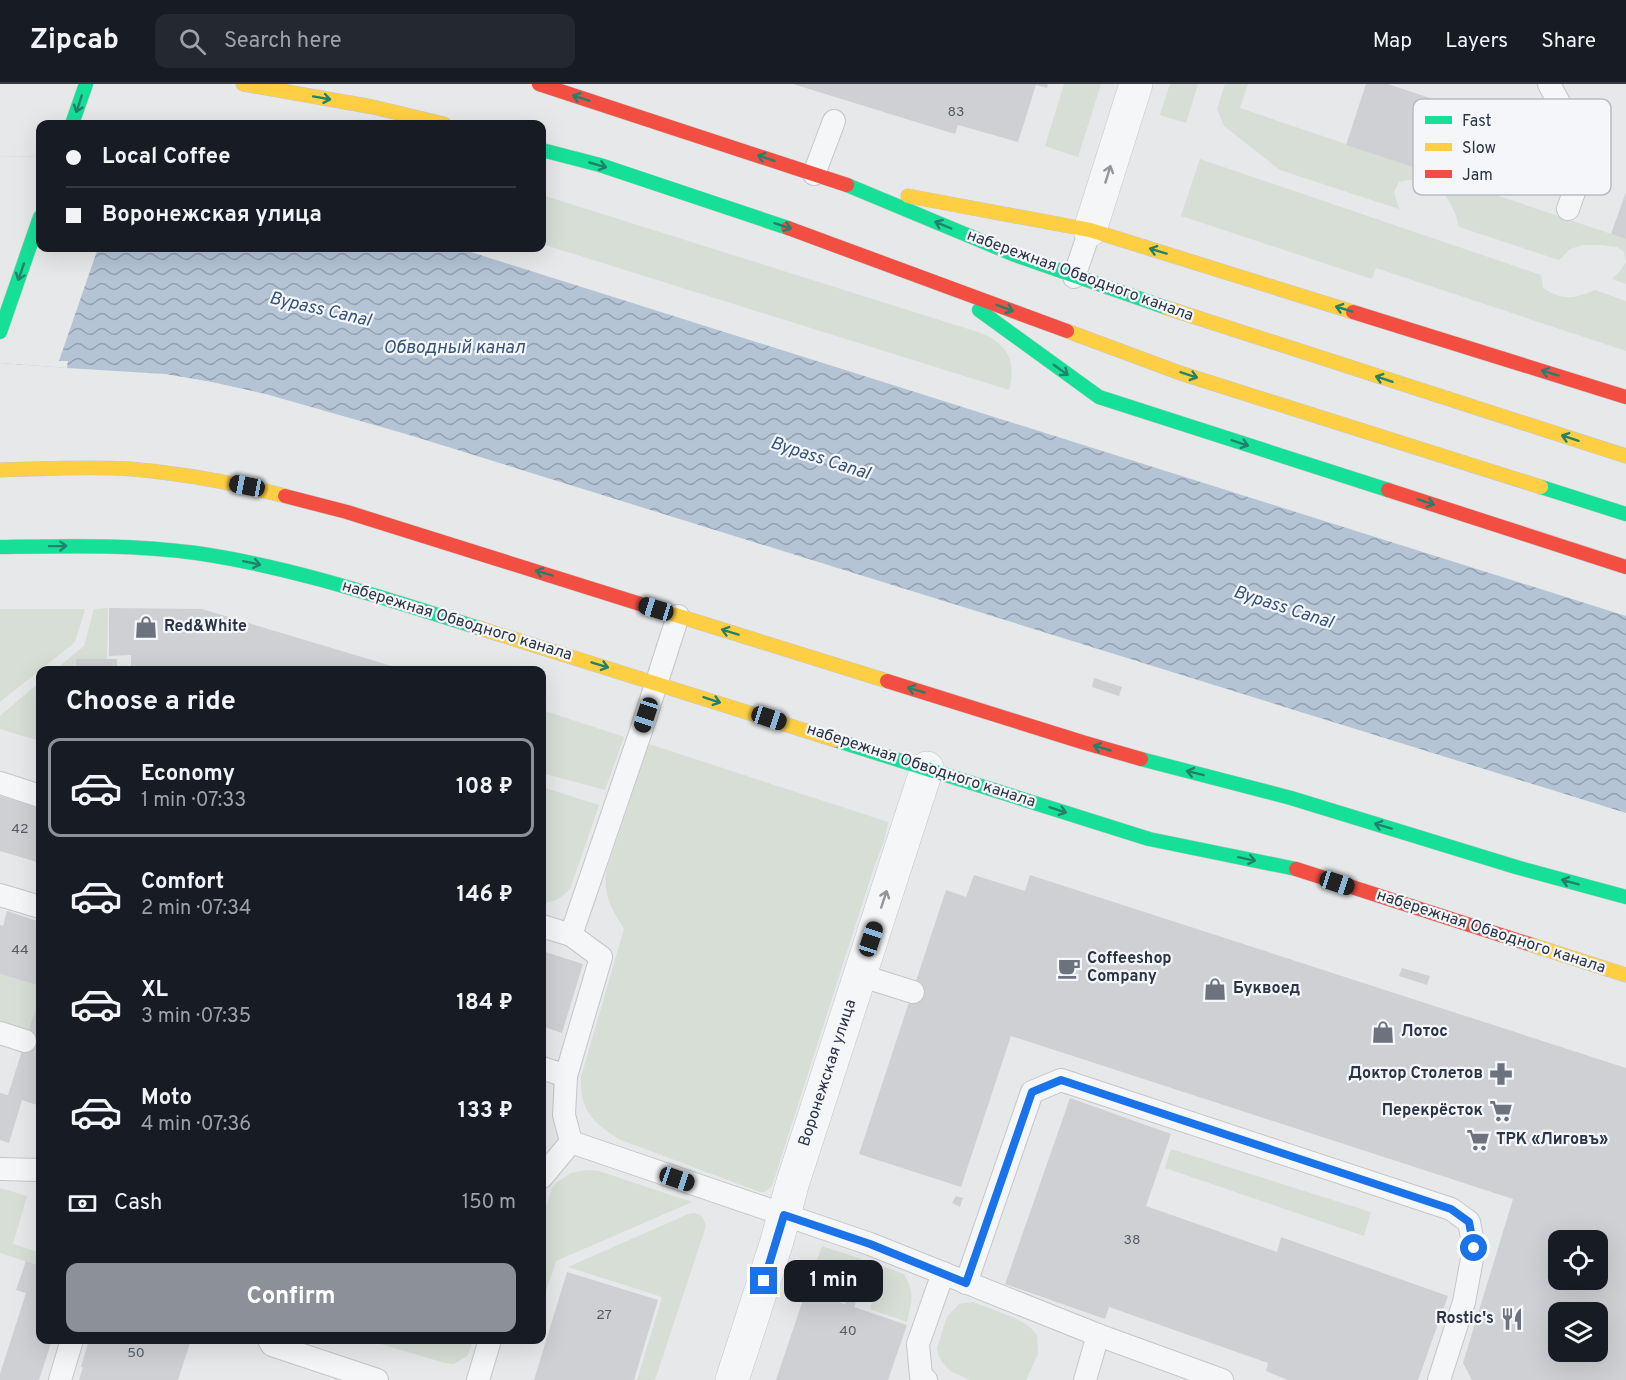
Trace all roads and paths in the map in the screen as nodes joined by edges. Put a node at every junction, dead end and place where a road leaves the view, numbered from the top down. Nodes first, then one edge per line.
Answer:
1 (86, 84) edge
2 (243, 84) edge
3 (539, 84) edge
4 (1136, 84) edge
5 (1549, 84) edge
6 (1557, 99) edge
7 (73, 120) edge
8 (427, 120) edge
9 (834, 121) dead end
10 (546, 151) edge
11 (814, 174) junction
12 (842, 183) junction
13 (1573, 195) edge
14 (1568, 209) dead end
15 (36, 228) edge
16 (1090, 230) junction
17 (1074, 277) junction
18 (946, 286) junction
19 (0, 332) edge
20 (1626, 397) edge
21 (1626, 456) edge
22 (0, 470) edge
23 (1626, 514) edge
24 (0, 547) edge
25 (1626, 567) edge
26 (678, 616) junction
27 (656, 683) junction
28 (927, 768) junction
29 (0, 783) edge
30 (36, 795) edge
31 (0, 895) edge
32 (1626, 897) edge
33 (36, 906) edge
34 (546, 927) edge
35 (571, 935) junction
36 (859, 975) junction
37 (1626, 975) edge
38 (913, 992) dead end
39 (0, 1033) edge
40 (25, 1041) dead end
41 (546, 1069) edge
42 (566, 1076) junction
43 (572, 1142) junction
44 (0, 1169) edge
45 (36, 1170) edge
46 (546, 1172) edge
47 (784, 1215) junction
48 (943, 1273) junction
49 (966, 1283) junction
50 (1098, 1335) junction
51 (71, 1344) edge
52 (271, 1344) edge
53 (489, 1344) edge
54 (324, 1372) edge
55 (60, 1380) edge
56 (377, 1380) edge
57 (478, 1380) edge
58 (732, 1380) edge
59 (926, 1380) edge
60 (1085, 1380) edge
61 (1222, 1380) edge
62 (1439, 1380) edge

1 -> 7 main road
2 -> 8 main road
11 -> 3 main road, набережная Обводного канала
16 -> 4 street
5 - 6 lane
9 - 11 lane
10 -> 18 main road
11 - 12 main road, набережная Обводного канала
12 - 16 main road
17 -> 12 main road, набережная Обводного канала
13 - 14 lane
15 -> 19 main road
16 - 17 lane
20 -> 16 main road
21 -> 17 main road, набережная Обводного канала
18 -> 23 main road
18 -> 25 main road
26 -> 22 main road
24 -> 27 main road, набережная Обводного канала
26 - 27 lane
32 -> 26 main road
27 -> 28 main road, набережная Обводного канала
27 - 35 lane
36 -> 28 street, Воронежская улица
28 -> 37 main road, набережная Обводного канала
29 - 30 lane
31 - 33 lane
34 - 35 lane
35 - 42 lane
36 - 38 lane
36 - 47 street, Воронежская улица
39 - 40 lane
41 - 42 lane
42 - 43 lane
43 - 46 lane
43 - 47 lane
44 - 45 lane
47 - 48 lane
47 - 58 street, Воронежская улица
48 - 49 lane
48 - 59 lane
49 - 50 lane
49 - 62 lane
50 - 60 lane
50 - 61 lane
51 - 55 lane
52 - 54 lane
53 - 57 lane
54 - 56 lane

